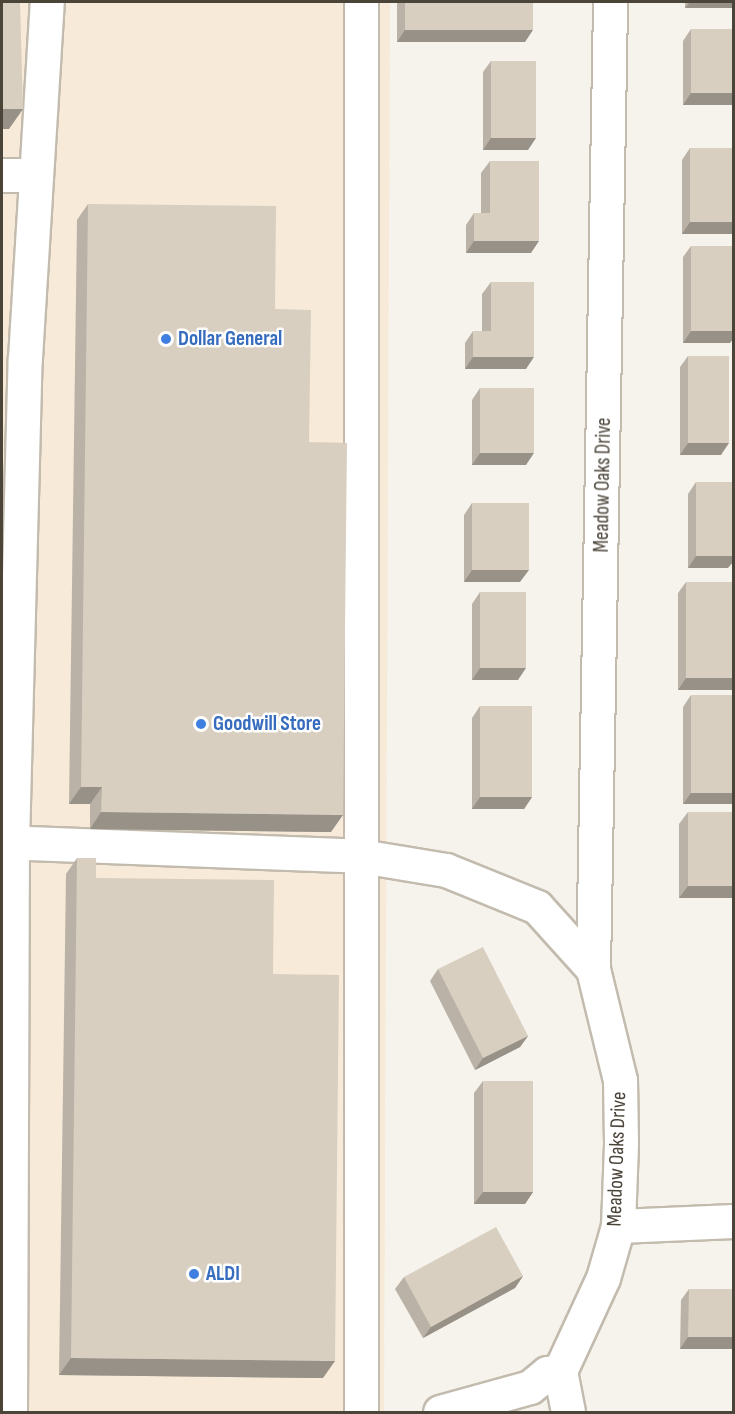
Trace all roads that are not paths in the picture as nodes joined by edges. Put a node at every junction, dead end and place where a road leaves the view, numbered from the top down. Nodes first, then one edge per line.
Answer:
1 (47, 2) edge
2 (361, 2) edge
3 (610, 2) edge
4 (2, 175) edge
5 (34, 175) junction
6 (14, 343) edge
7 (7, 842) edge
8 (361, 856) junction
9 (593, 969) junction
10 (734, 1221) edge
11 (618, 1226) junction
12 (560, 1371) junction
13 (10, 1413) edge
14 (361, 1413) edge
15 (440, 1413) edge
16 (568, 1413) edge

1 - 5 street
2 - 8 street
3 - 9 street, Meadow Oaks Drive
4 - 5 street
5 - 6 street
6 - 7 street
7 - 8 street, Meadow Oaks Drive
7 - 13 street
8 - 9 street, Meadow Oaks Drive
8 - 14 street
9 - 11 street, Meadow Oaks Drive
10 - 11 street
11 - 12 street, Meadow Oaks Drive
12 - 15 street
12 - 16 street

